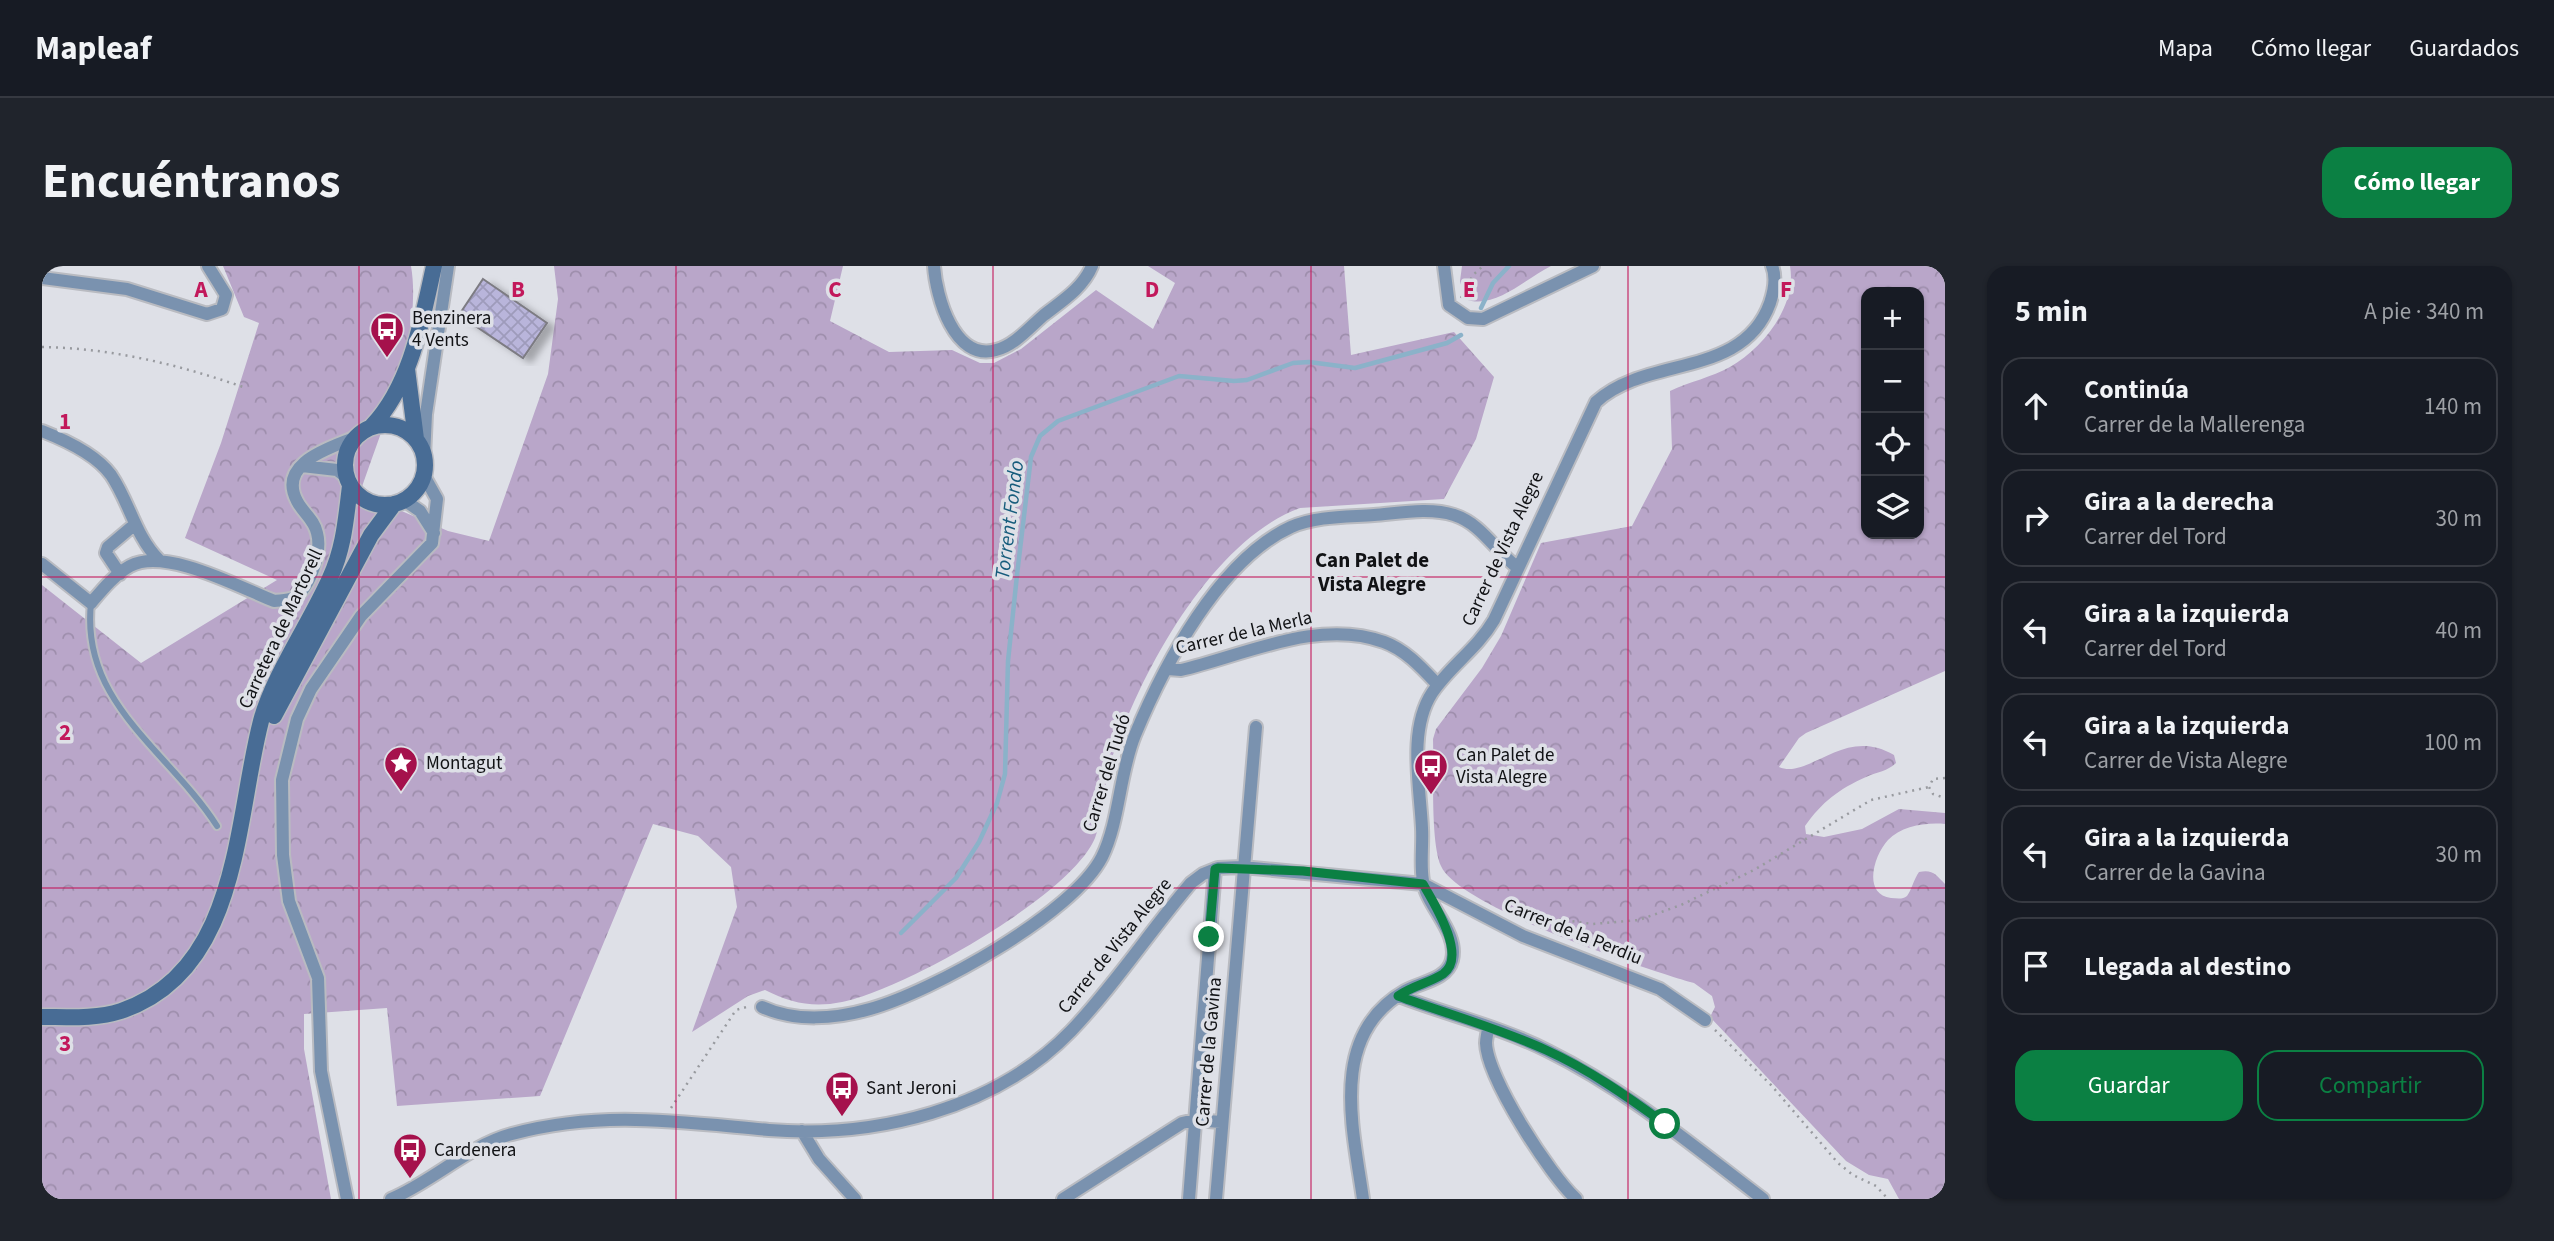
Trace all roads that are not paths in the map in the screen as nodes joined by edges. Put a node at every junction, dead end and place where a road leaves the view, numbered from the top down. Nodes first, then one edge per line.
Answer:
1 (208, 266) edge
2 (934, 266) edge
3 (1092, 266) edge
4 (1444, 266) edge
5 (1592, 266) edge
6 (1772, 266) edge
7 (437, 267) edge
8 (42, 278) edge
9 (407, 369) junction
10 (372, 426) junction
11 (42, 431) edge
12 (354, 438) junction
13 (416, 439) junction
14 (424, 457) junction
15 (302, 466) junction
16 (424, 474) junction
17 (348, 481) junction
18 (399, 502) junction
19 (134, 525) junction
20 (434, 533) junction
21 (159, 561) junction
22 (42, 564) edge
23 (1518, 568) junction
24 (120, 574) junction
25 (91, 603) junction
26 (1168, 669) junction
27 (1438, 685) junction
28 (1256, 727) dead end
29 (257, 749) junction
30 (216, 826) dead end
31 (1245, 867) junction
32 (1215, 869) junction
33 (1423, 884) junction
34 (1398, 996) junction
35 (762, 1007) road end
36 (42, 1017) edge
37 (1705, 1020) road end
38 (1488, 1027) junction
39 (1195, 1120) junction
40 (1221, 1122) junction
41 (802, 1131) junction
42 (347, 1199) edge
43 (391, 1199) edge
44 (855, 1199) edge
45 (1062, 1199) edge
46 (1189, 1199) edge
47 (1216, 1199) edge
48 (1363, 1199) edge
49 (1576, 1199) edge
50 (1763, 1199) edge

1 - 8 street
2 - 3 street
4 - 5 street
6 - 23 street, Carrer de Vista Alegre
7 - 9 main road
7 - 14 street
9 - 10 main road
9 - 13 main road
10 - 12 main road
10 - 13 main road
11 - 19 street
12 - 15 street
12 - 17 main road, Carretera de Martorell
13 - 14 main road
14 - 16 main road
15 - 17 street
15 - 21 street
16 - 18 main road, Carretera de Martorell
16 - 20 street
17 - 18 main road
17 - 29 main road, Carretera de Martorell
18 - 20 street
18 - 29 main road, Carretera de Martorell
19 - 21 street
19 - 24 street
20 - 42 street
21 - 24 street
22 - 25 street
23 - 26 street, Carrer del Tudó
23 - 27 street, Carrer de Vista Alegre
24 - 25 street
25 - 30 lane
26 - 27 street, Carrer de la Merla
26 - 35 street, Carrer del Tudó
27 - 33 street, Carrer de Vista Alegre
28 - 31 street, Carrer de la Gavina
29 - 36 main road, Carretera de Martorell
31 - 32 street
31 - 33 street
31 - 40 street, Carrer de la Gavina
32 - 39 street, Carrer de la Gavina
32 - 41 street, Carrer de Vista Alegre
33 - 34 street
33 - 37 street, Carrer de la Perdiu
34 - 38 street
34 - 48 street
38 - 49 street
38 - 50 street
39 - 40 street
39 - 45 street
39 - 46 street, Carrer de la Gavina
40 - 47 street, Carrer de la Gavina
41 - 43 street, Carrer de Vista Alegre
41 - 44 street

